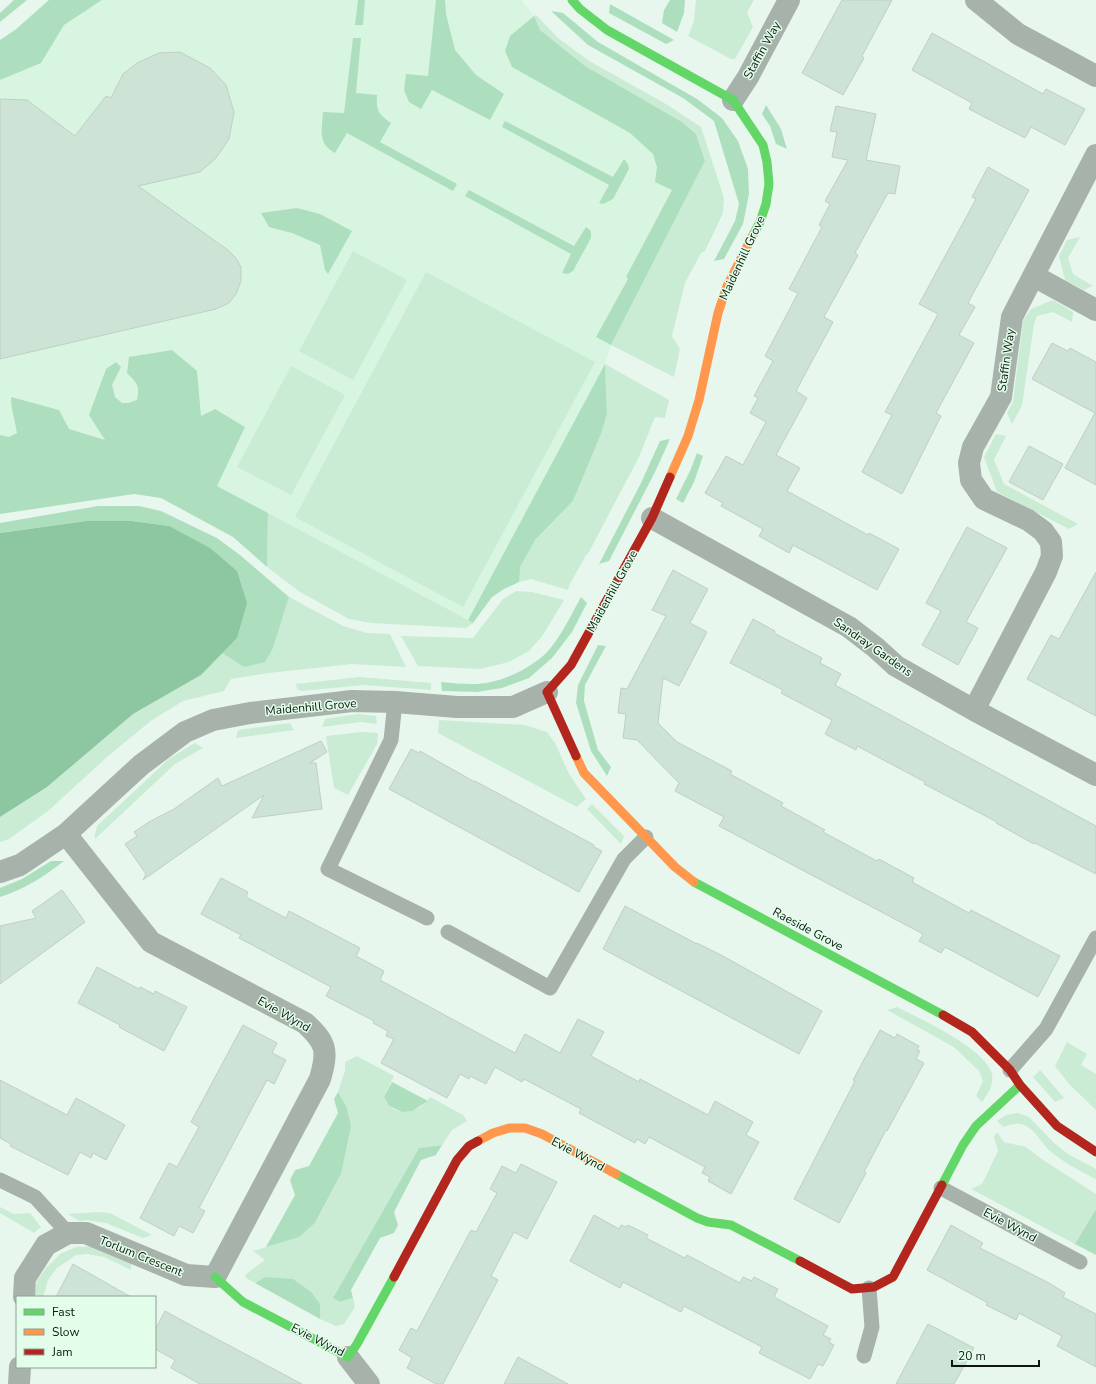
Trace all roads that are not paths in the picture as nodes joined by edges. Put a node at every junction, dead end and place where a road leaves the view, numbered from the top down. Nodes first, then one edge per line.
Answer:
1 (572, 0) edge
2 (789, 0) edge
3 (976, 0) edge
4 (1096, 76) edge
5 (733, 100) junction
6 (1096, 155) edge
7 (1034, 276) junction
8 (1096, 310) edge
9 (652, 518) junction
10 (547, 692) junction
11 (395, 702) junction
12 (974, 710) junction
13 (1096, 775) edge
14 (66, 834) junction
15 (646, 837) junction
16 (0, 872) edge
17 (428, 918) dead end
18 (448, 932) dead end
19 (1096, 938) edge
20 (1010, 1070) junction
21 (1020, 1085) junction
22 (1096, 1152) edge
23 (0, 1180) edge
24 (941, 1188) junction
25 (68, 1233) junction
26 (1080, 1262) dead end
27 (215, 1277) junction
28 (869, 1288) junction
29 (24, 1296) edge
30 (864, 1356) dead end
31 (348, 1357) junction
32 (20, 1368) edge
33 (19, 1384) edge
34 (369, 1384) edge

1 - 5 street, Maidenhill Grove
2 - 5 street, Staffin Way
3 - 4 street
5 - 9 street, Maidenhill Grove
6 - 7 street, Staffin Way
7 - 8 street
7 - 12 street, Staffin Way
9 - 10 street, Maidenhill Grove
9 - 12 street, Sandray Gardens
10 - 11 street, Maidenhill Grove
10 - 15 street, Raeside Grove
11 - 14 street, Maidenhill Grove
11 - 17 lane
12 - 13 street, Sandray Gardens
14 - 16 street, Maidenhill Grove
14 - 27 street, Evie Wynd
15 - 18 lane
15 - 20 street, Raeside Grove
19 - 20 lane
20 - 21 street, Raeside Grove
21 - 22 street, Raeside Grove
21 - 24 street, Evie Wynd
23 - 25 lane
24 - 26 lane, Evie Wynd
24 - 28 street, Evie Wynd
25 - 27 street, Torlum Crescent
25 - 29 street
27 - 31 street, Evie Wynd
28 - 30 lane
28 - 31 street, Evie Wynd
31 - 34 street
32 - 33 street

